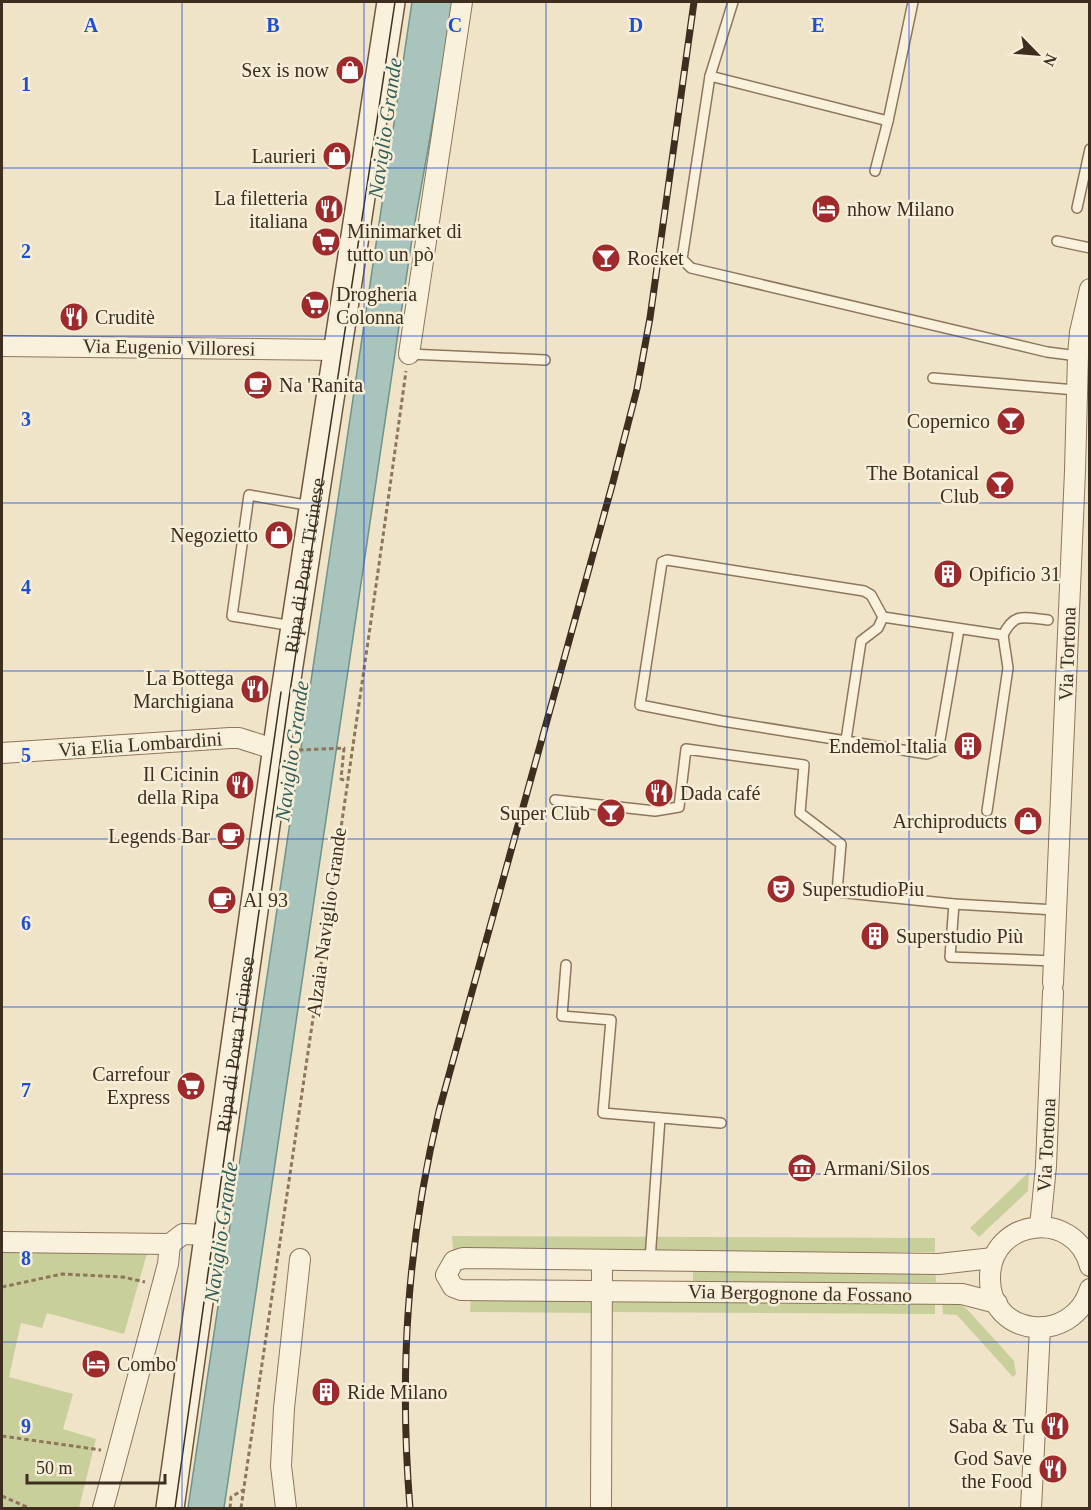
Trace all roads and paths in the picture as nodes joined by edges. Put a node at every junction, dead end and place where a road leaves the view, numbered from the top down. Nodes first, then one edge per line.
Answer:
1 (391, 2) edge
2 (462, 2) edge
3 (733, 2) edge
4 (914, 2) edge
5 (710, 76) junction
6 (888, 121) junction
7 (1089, 148) edge
8 (874, 171) dead end
9 (1077, 208) dead end
10 (1057, 241) dead end
11 (1089, 248) edge
12 (1089, 289) edge
13 (2, 346) edge
14 (337, 350) junction
15 (409, 354) junction
16 (1084, 356) edge
17 (545, 360) dead end
18 (933, 378) dead end
19 (1076, 390) junction
20 (313, 506) junction
21 (883, 617) junction
22 (1048, 620) dead end
23 (295, 627) junction
24 (958, 629) junction
25 (1003, 635) junction
26 (846, 740) junction
27 (283, 750) junction
28 (2, 753) edge
29 (346, 781) junction
30 (555, 800) dead end
31 (987, 811) dead end
32 (954, 904) junction
33 (1056, 910) junction
34 (1054, 961) junction
35 (566, 965) dead end
36 (660, 1118) junction
37 (721, 1123) dead end
38 (1040, 1227) junction
39 (209, 1235) junction
40 (2, 1242) edge
41 (170, 1244) junction
42 (993, 1258) junction
43 (300, 1259) dead end
44 (602, 1260) junction
45 (650, 1260) junction
46 (1089, 1266) edge
47 (146, 1283) dead end
48 (2, 1287) edge
49 (1089, 1289) edge
50 (602, 1291) junction
51 (997, 1304) junction
52 (1040, 1328) junction
53 (2, 1436) edge
54 (101, 1450) dead end
55 (244, 1490) junction
56 (2, 1496) edge
57 (29, 1509) edge
58 (103, 1509) edge
59 (170, 1509) edge
60 (230, 1509) edge
61 (241, 1509) edge
62 (286, 1509) edge
63 (601, 1509) edge
64 (1031, 1509) edge

1 - 14 street, Ripa di Porta Ticinese
2 - 15 street
3 - 5 lane
4 - 6 lane
5 - 6 lane
5 - 16 lane
6 - 8 lane
7 - 9 lane
10 - 11 lane
12 - 16 street, Via Tortona
13 - 14 street, Via Eugenio Villoresi
14 - 20 street, Ripa di Porta Ticinese
15 - 17 lane
15 - 29 path, Alzaia Naviglio Grande
16 - 19 street, Via Tortona
18 - 19 lane
19 - 33 street, Via Tortona
20 - 23 street, Ripa di Porta Ticinese
20 - 23 lane
21 - 24 lane
21 - 26 lane
21 - 26 lane
22 - 25 lane
23 - 27 street, Ripa di Porta Ticinese
24 - 25 lane
24 - 26 lane
25 - 31 lane
27 - 28 street, Via Elia Lombardini
27 - 29 path
27 - 39 street, Ripa di Porta Ticinese
29 - 55 path, Alzaia Naviglio Grande
30 - 32 lane
32 - 33 lane
32 - 34 lane
33 - 34 street, Via Tortona
34 - 38 street, Via Tortona
35 - 36 lane
36 - 37 lane
36 - 45 lane
38 - 42 street
38 - 46 street
39 - 41 street
39 - 59 street, Ripa di Porta Ticinese
40 - 41 street
41 - 58 street
42 - 45 street, Via Bergognone da Fossano
42 - 51 street
43 - 62 street
44 - 45 street, Via Bergognone da Fossano
44 - 50 street
44 - 50 street, Via Bergognone da Fossano
47 - 48 path
49 - 52 street
50 - 51 street, Via Bergognone da Fossano
50 - 63 street
51 - 52 street
52 - 64 street
53 - 54 path
55 - 60 path, Alzaia Naviglio Grande
55 - 61 path, Alzaia Naviglio Grande
56 - 57 path

